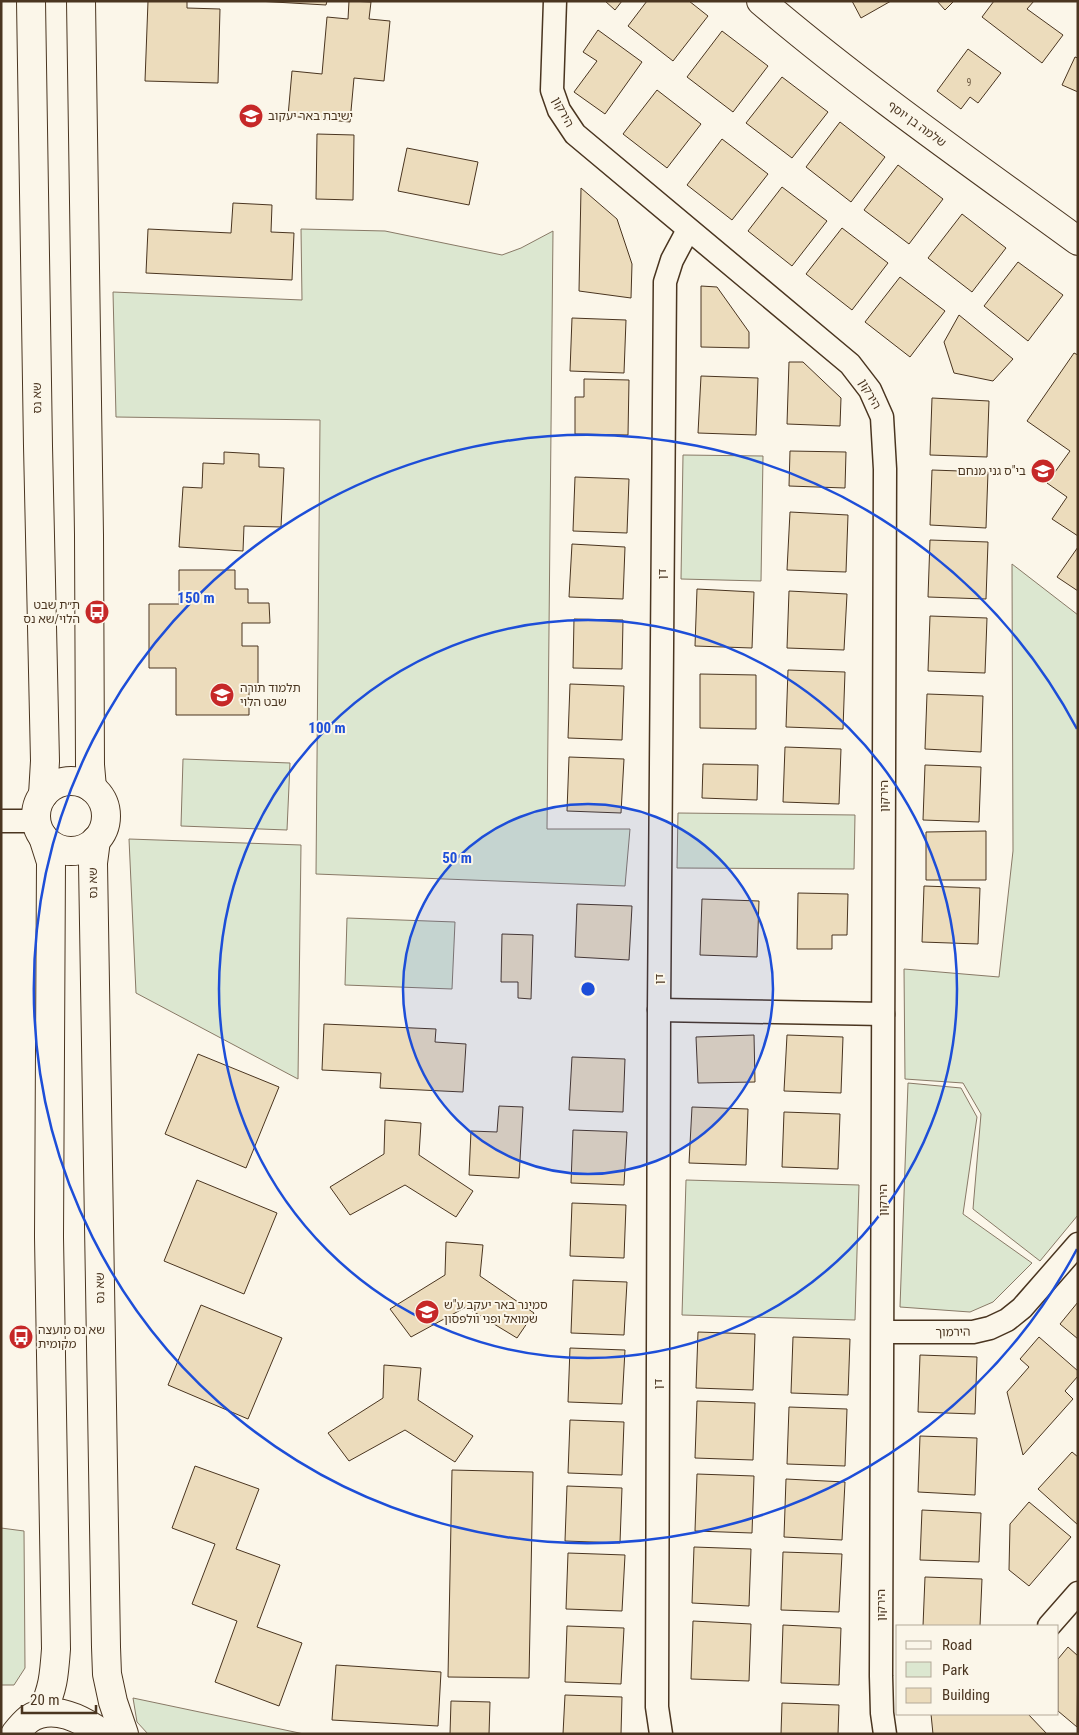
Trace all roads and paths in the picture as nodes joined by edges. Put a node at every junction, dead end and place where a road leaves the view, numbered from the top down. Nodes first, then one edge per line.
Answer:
1 (31, 1) edge
2 (81, 1) edge
3 (555, 1) edge
4 (761, 1) edge
5 (688, 230) junction
6 (1078, 241) edge
7 (92, 788) junction
8 (43, 795) junction
9 (1, 821) edge
10 (40, 829) junction
11 (96, 840) junction
12 (659, 1010) junction
13 (883, 1014) junction
14 (1078, 1244) edge
15 (882, 1332) junction
16 (1078, 1593) edge
17 (1050, 1625) edge
18 (890, 1676) edge
19 (1, 1714) edge
20 (28, 1722) edge
21 (103, 1734) edge
22 (124, 1734) edge
23 (661, 1734) edge
24 (885, 1734) edge

1 - 8 street, שא נס
2 - 7 street
3 - 5 street, הירקון
4 - 6 street, שלמה בן יוסף
5 - 12 street, דן
5 - 13 street, הירקון
7 - 8 street
7 - 11 street
8 - 10 street
9 - 10 street
10 - 11 street
10 - 20 street
11 - 22 street, שא נס
12 - 13 street
12 - 23 street, דן
13 - 15 street, הירקון
14 - 15 street, הירמוך
15 - 18 street, הירקון
16 - 17 street
18 - 24 street, הירקון
19 - 20 street
20 - 21 street

